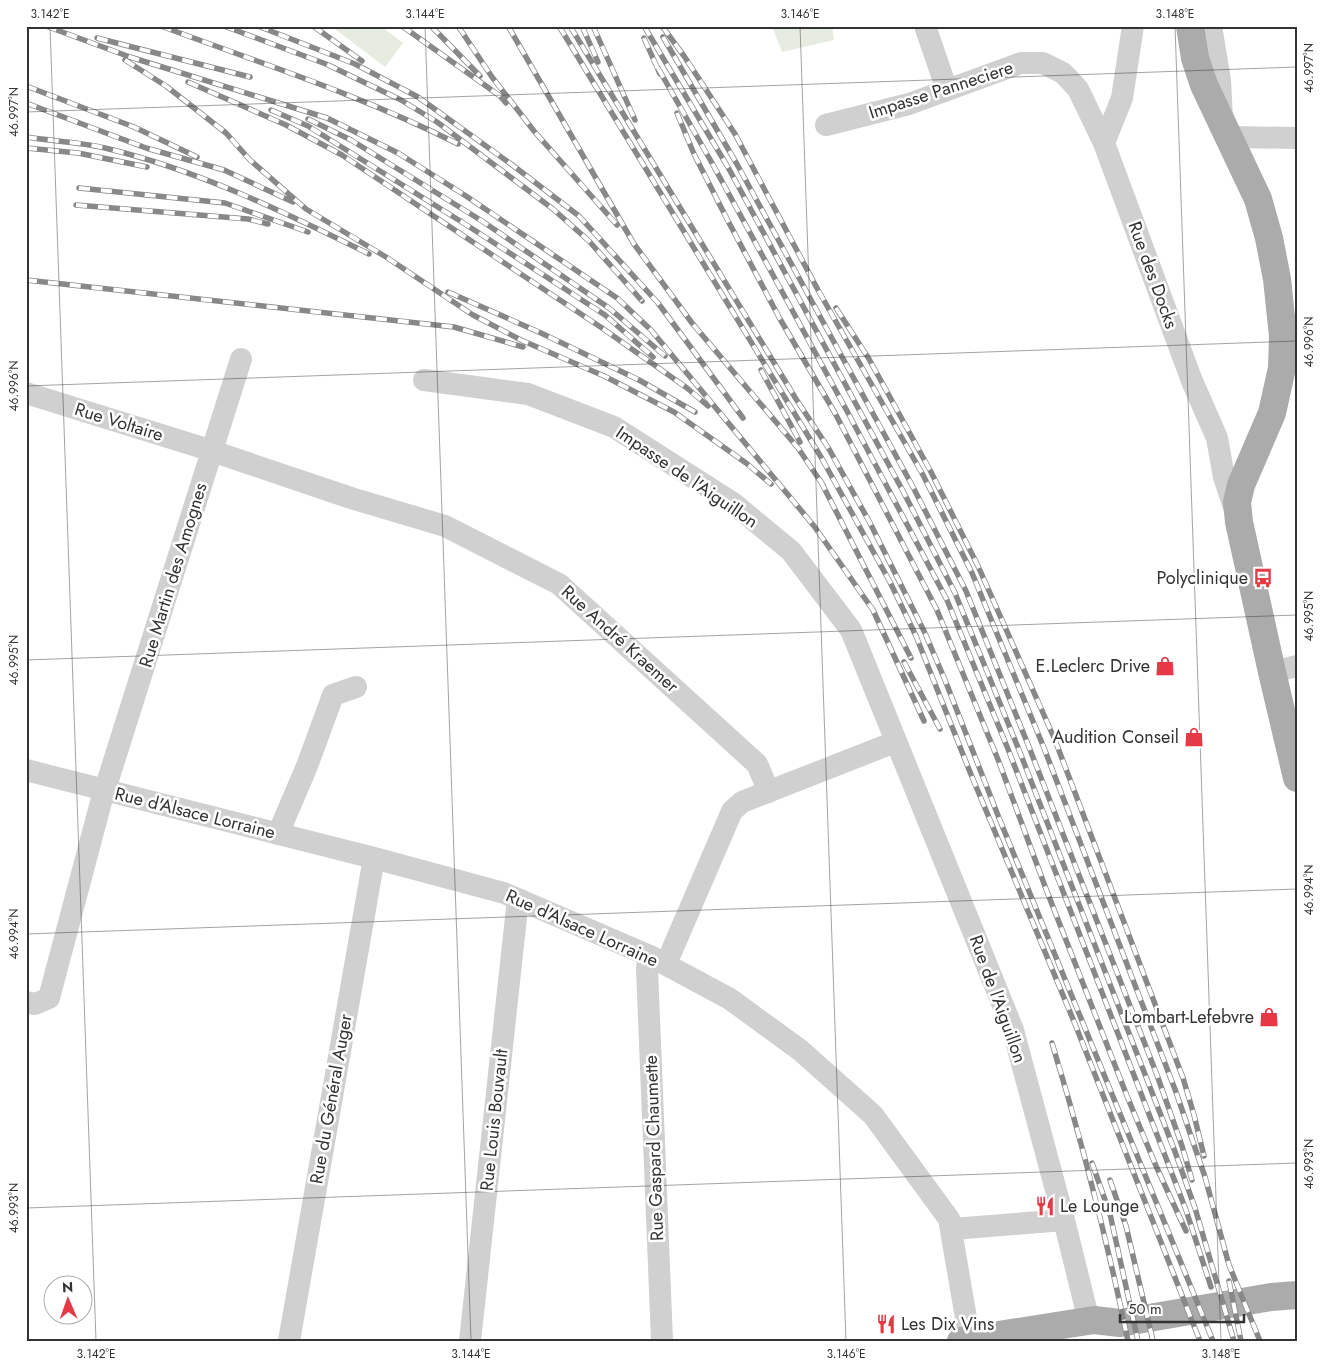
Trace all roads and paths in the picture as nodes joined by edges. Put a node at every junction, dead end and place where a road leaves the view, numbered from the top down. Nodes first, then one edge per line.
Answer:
1 (925, 26) edge
2 (1133, 26) edge
3 (1190, 26) edge
4 (1211, 26) edge
5 (947, 90) junction
6 (826, 125) dead end
7 (1225, 132) junction
8 (1297, 138) edge
9 (1104, 143) junction
10 (241, 359) dead end
11 (424, 380) dead end
12 (26, 393) edge
13 (211, 451) junction
14 (1239, 522) junction
15 (1284, 669) edge
16 (356, 687) dead end
17 (895, 742) junction
18 (26, 770) edge
19 (1297, 778) edge
20 (105, 791) junction
21 (769, 792) junction
22 (278, 834) junction
23 (374, 858) junction
24 (518, 899) junction
25 (658, 960) junction
26 (26, 1002) edge
27 (1064, 1220) junction
28 (952, 1229) junction
29 (1290, 1296) edge
30 (1107, 1321) junction
31 (967, 1335) edge
32 (289, 1341) edge
33 (470, 1341) edge
34 (662, 1341) edge
35 (1038, 1341) edge

1 - 5 street
2 - 9 street
3 - 7 main road
4 - 7 street
5 - 6 street, Impasse Panneciere
5 - 9 street, Impasse Panneciere
7 - 8 street
7 - 14 main road
9 - 14 street, Rue des Docks
10 - 13 street, Rue Martin des Amognes
11 - 17 street, Impasse de l'Aiguillon
12 - 13 street, Rue Voltaire
13 - 20 street, Rue Martin des Amognes
13 - 21 street, Rue André Kraemer
14 - 15 main road
15 - 19 main road
16 - 22 street
17 - 21 street, Rue Gaspard Chaumette
17 - 27 street, Rue de l'Aiguillon
18 - 20 street, Rue d'Alsace Lorraine
20 - 22 street, Rue d'Alsace Lorraine
20 - 26 street, Rue Martin des Amognes
21 - 25 street, Rue Gaspard Chaumette
22 - 23 street, Rue d'Alsace Lorraine
23 - 24 street, Rue d'Alsace Lorraine
23 - 32 street, Rue du Général Auger
24 - 25 street, Rue d'Alsace Lorraine
24 - 33 street, Rue Louis Bouvault
25 - 28 street, Rue d'Alsace Lorraine
25 - 34 street, Rue Gaspard Chaumette
27 - 28 street
27 - 30 street, Rue de l'Aiguillon
28 - 31 street, Rue d'Alsace Lorraine
29 - 30 main road
30 - 31 main road
30 - 35 main road

